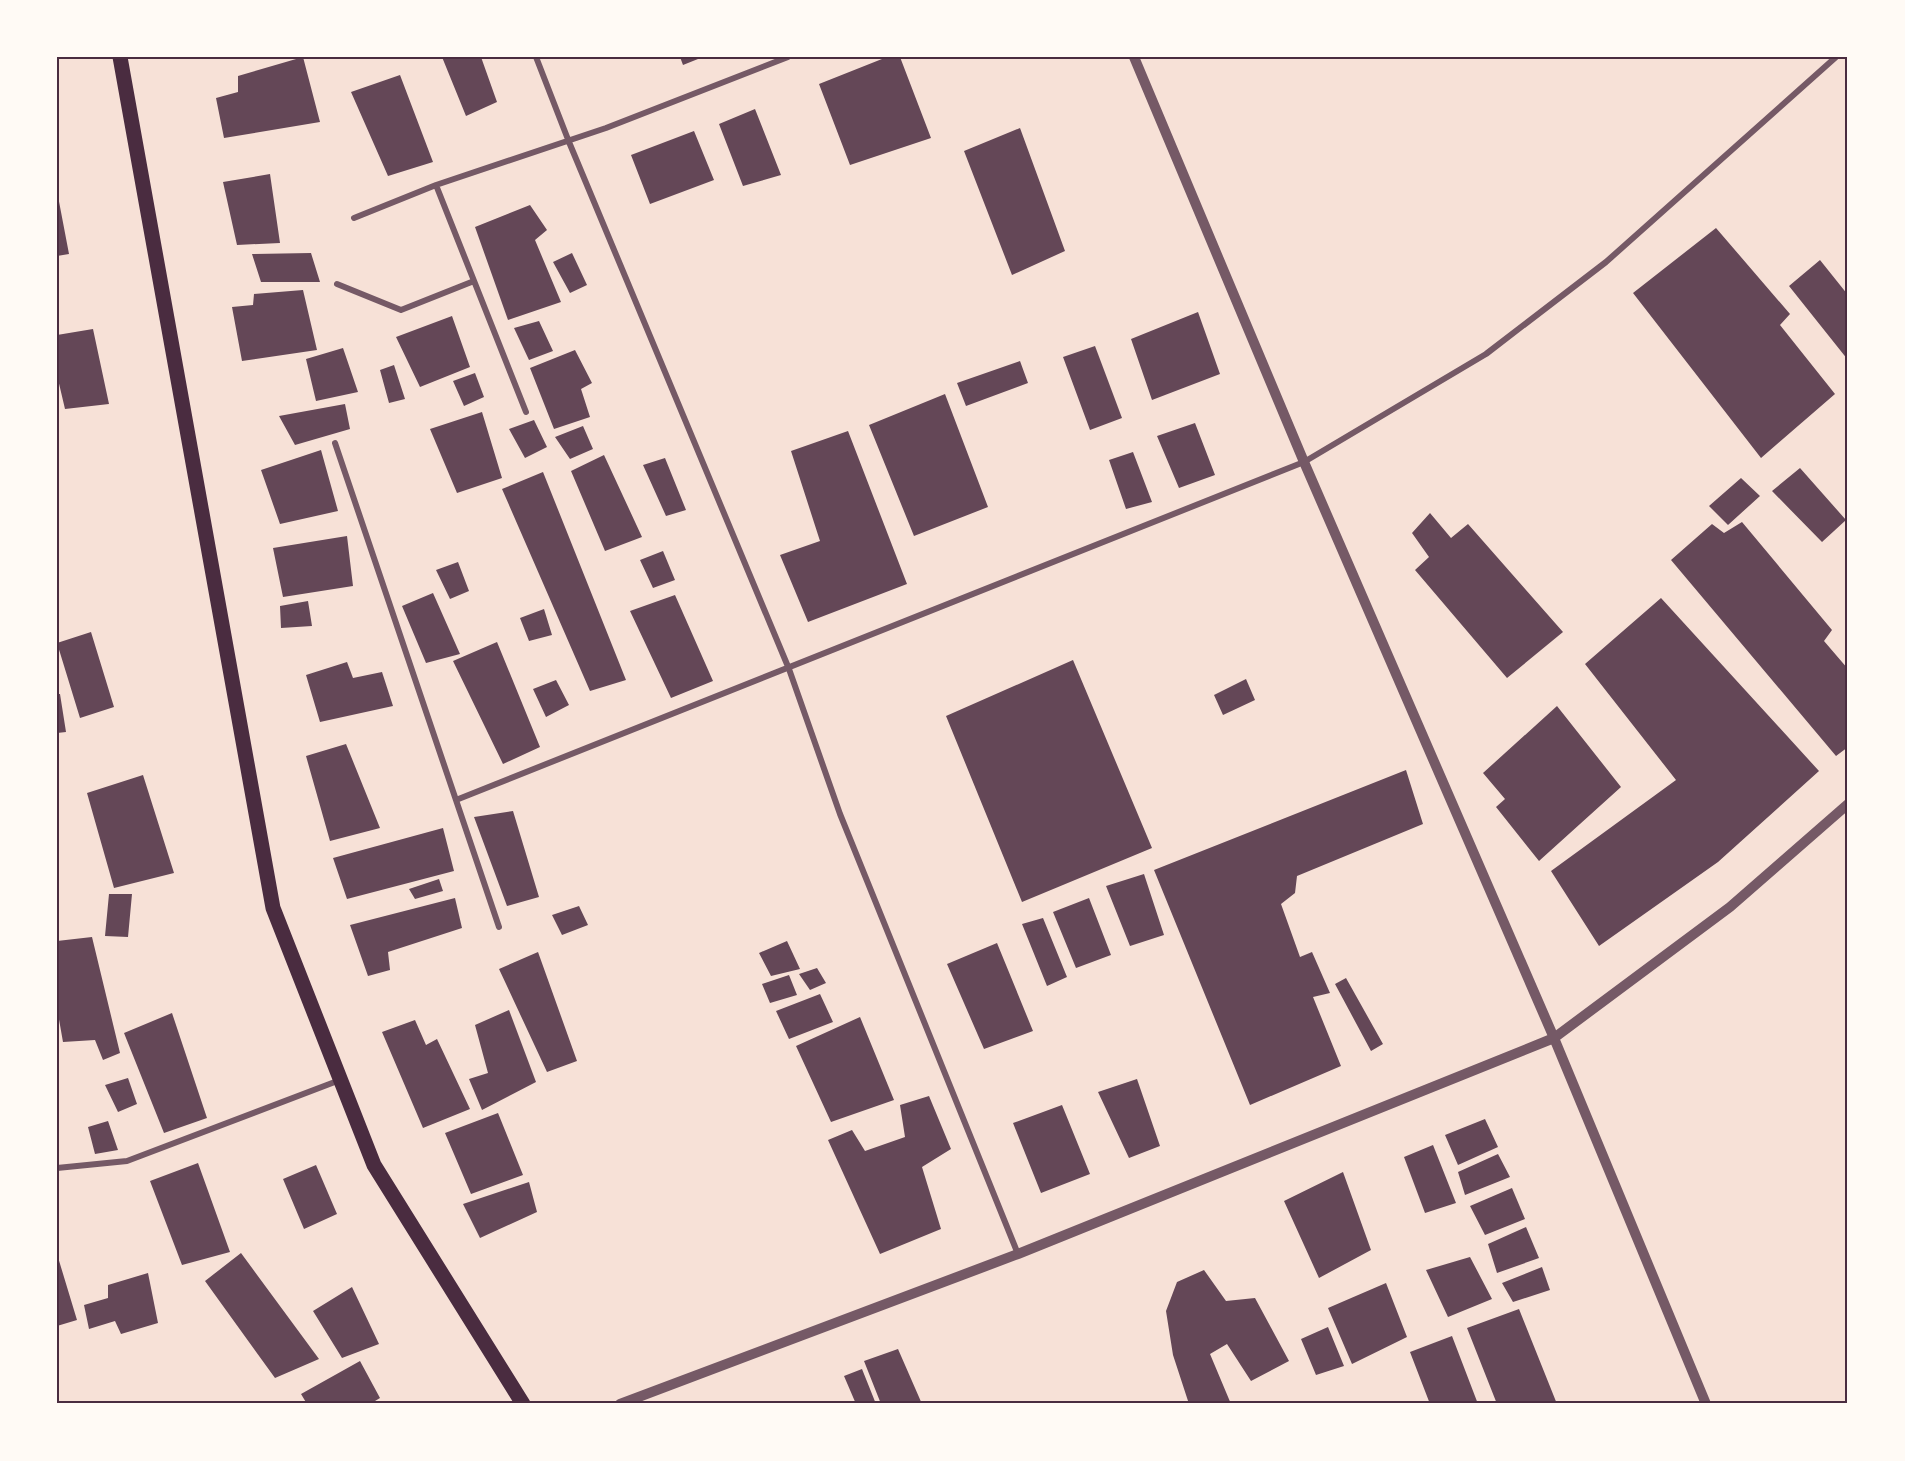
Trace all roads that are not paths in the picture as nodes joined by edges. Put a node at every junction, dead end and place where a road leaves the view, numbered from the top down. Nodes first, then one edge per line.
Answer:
1 (120, 57) edge
2 (536, 57) edge
3 (788, 57) edge
4 (1134, 57) edge
5 (1836, 57) edge
6 (569, 142) junction
7 (436, 185) junction
8 (354, 218) dead end
9 (474, 281) junction
10 (337, 284) dead end
11 (526, 412) dead end
12 (335, 443) dead end
13 (1304, 462) junction
14 (789, 669) junction
15 (456, 800) junction
16 (1848, 804) edge
17 (499, 927) dead end
18 (1554, 1038) junction
19 (340, 1080) junction
20 (57, 1168) edge
21 (1018, 1254) junction
22 (523, 1404) edge
23 (620, 1404) edge
24 (1706, 1404) edge

1 - 19 main road
2 - 6 street
3 - 6 street
4 - 13 street
5 - 13 street
6 - 7 street
6 - 14 street
7 - 8 street
7 - 9 street
9 - 10 street
9 - 11 street
12 - 15 street
13 - 14 street
13 - 18 street
14 - 15 street
14 - 21 street
15 - 17 street
16 - 18 street
18 - 21 street
18 - 24 street
19 - 20 street
19 - 22 main road
21 - 23 street

